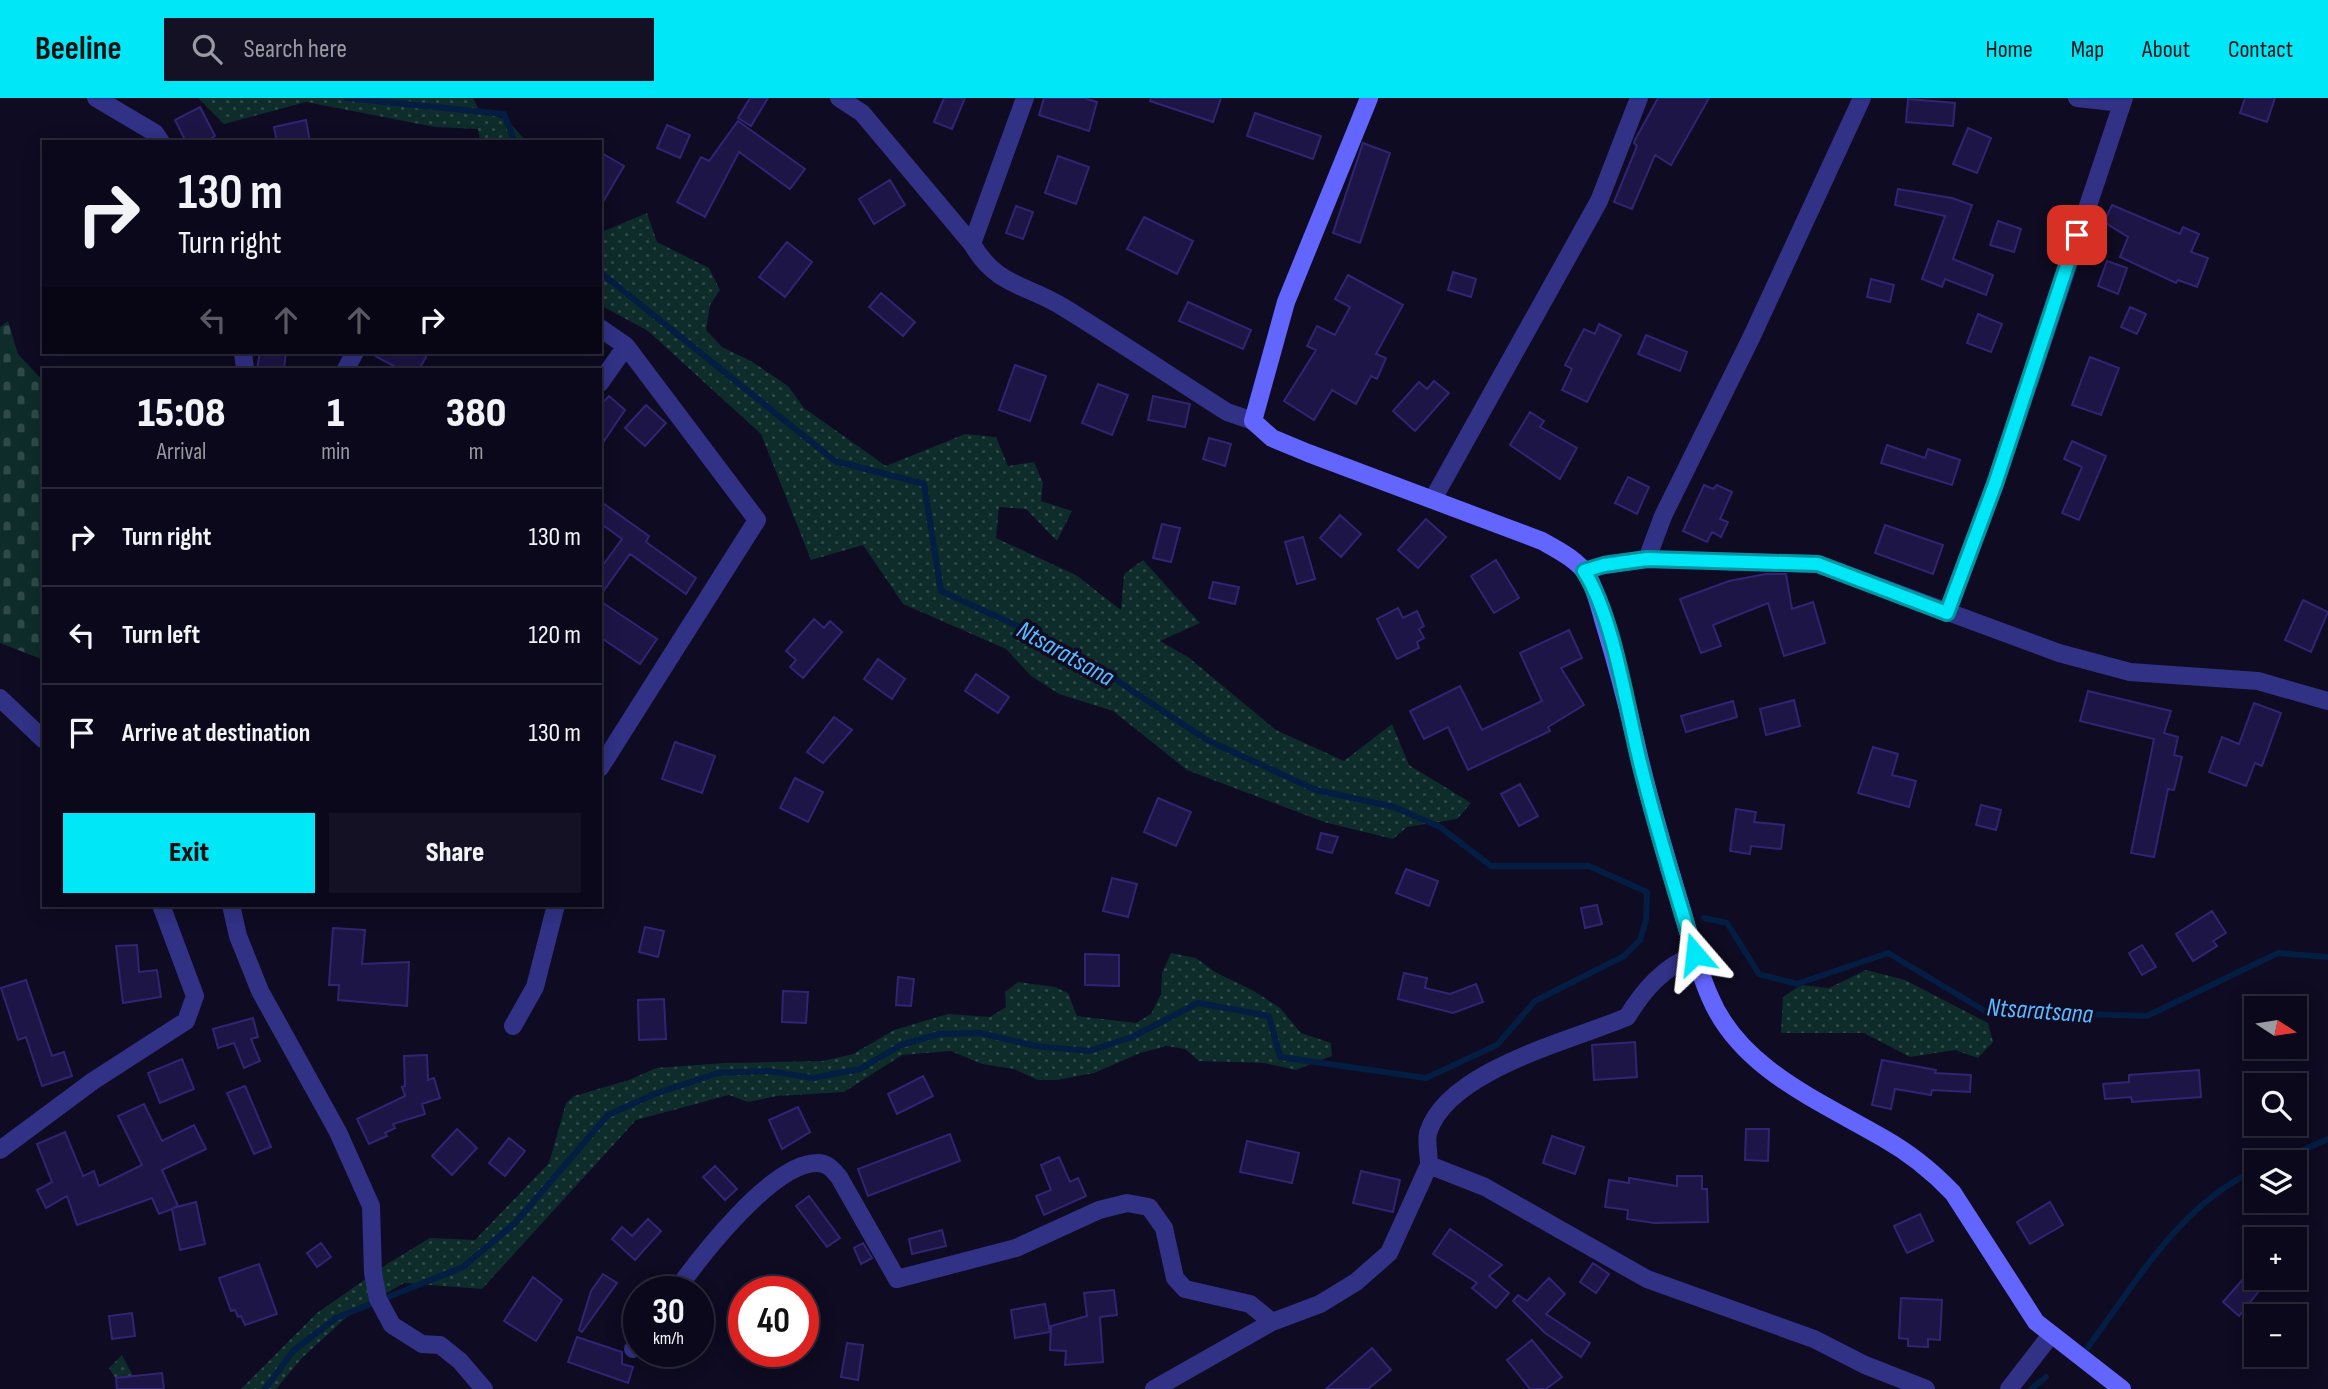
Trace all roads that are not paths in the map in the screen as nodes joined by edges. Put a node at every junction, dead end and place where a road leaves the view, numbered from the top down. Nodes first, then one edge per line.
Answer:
1 (96, 98) edge
2 (839, 98) edge
3 (1025, 98) edge
4 (1369, 98) edge
5 (1639, 98) edge
6 (1861, 98) edge
7 (2077, 98) edge
8 (2123, 100) edge
9 (865, 106) edge
10 (160, 140) edge
11 (972, 244) junction
12 (602, 329) edge
13 (626, 346) junction
14 (602, 380) edge
15 (1254, 421) junction
16 (1433, 499) junction
17 (1647, 559) junction
18 (1584, 571) junction
19 (1947, 613) junction
20 (0, 698) edge
21 (2328, 701) edge
22 (42, 738) edge
23 (602, 765) edge
24 (162, 907) edge
25 (231, 907) edge
26 (555, 907) edge
27 (1695, 954) junction
28 (513, 1027) dead end
29 (0, 1150) edge
30 (1429, 1165) junction
31 (688, 1276) edge
32 (1272, 1322) junction
33 (2050, 1336) junction
34 (484, 1389) edge
35 (1154, 1389) edge
36 (1926, 1389) edge
37 (2009, 1389) edge
38 (2122, 1389) edge

1 - 10 street
2 - 9 street
3 - 11 street
4 - 15 street
5 - 16 street
6 - 17 street
7 - 8 street
8 - 19 street
9 - 11 street
11 - 15 street
12 - 13 street
13 - 14 street
13 - 23 street
15 - 16 street
16 - 18 street
17 - 18 street
17 - 19 street
18 - 27 street
19 - 21 street
20 - 22 street
24 - 29 street
25 - 34 street
26 - 28 street
27 - 30 street
27 - 33 street
30 - 32 street
30 - 36 street
31 - 32 street
32 - 35 street
33 - 37 street
33 - 38 street

